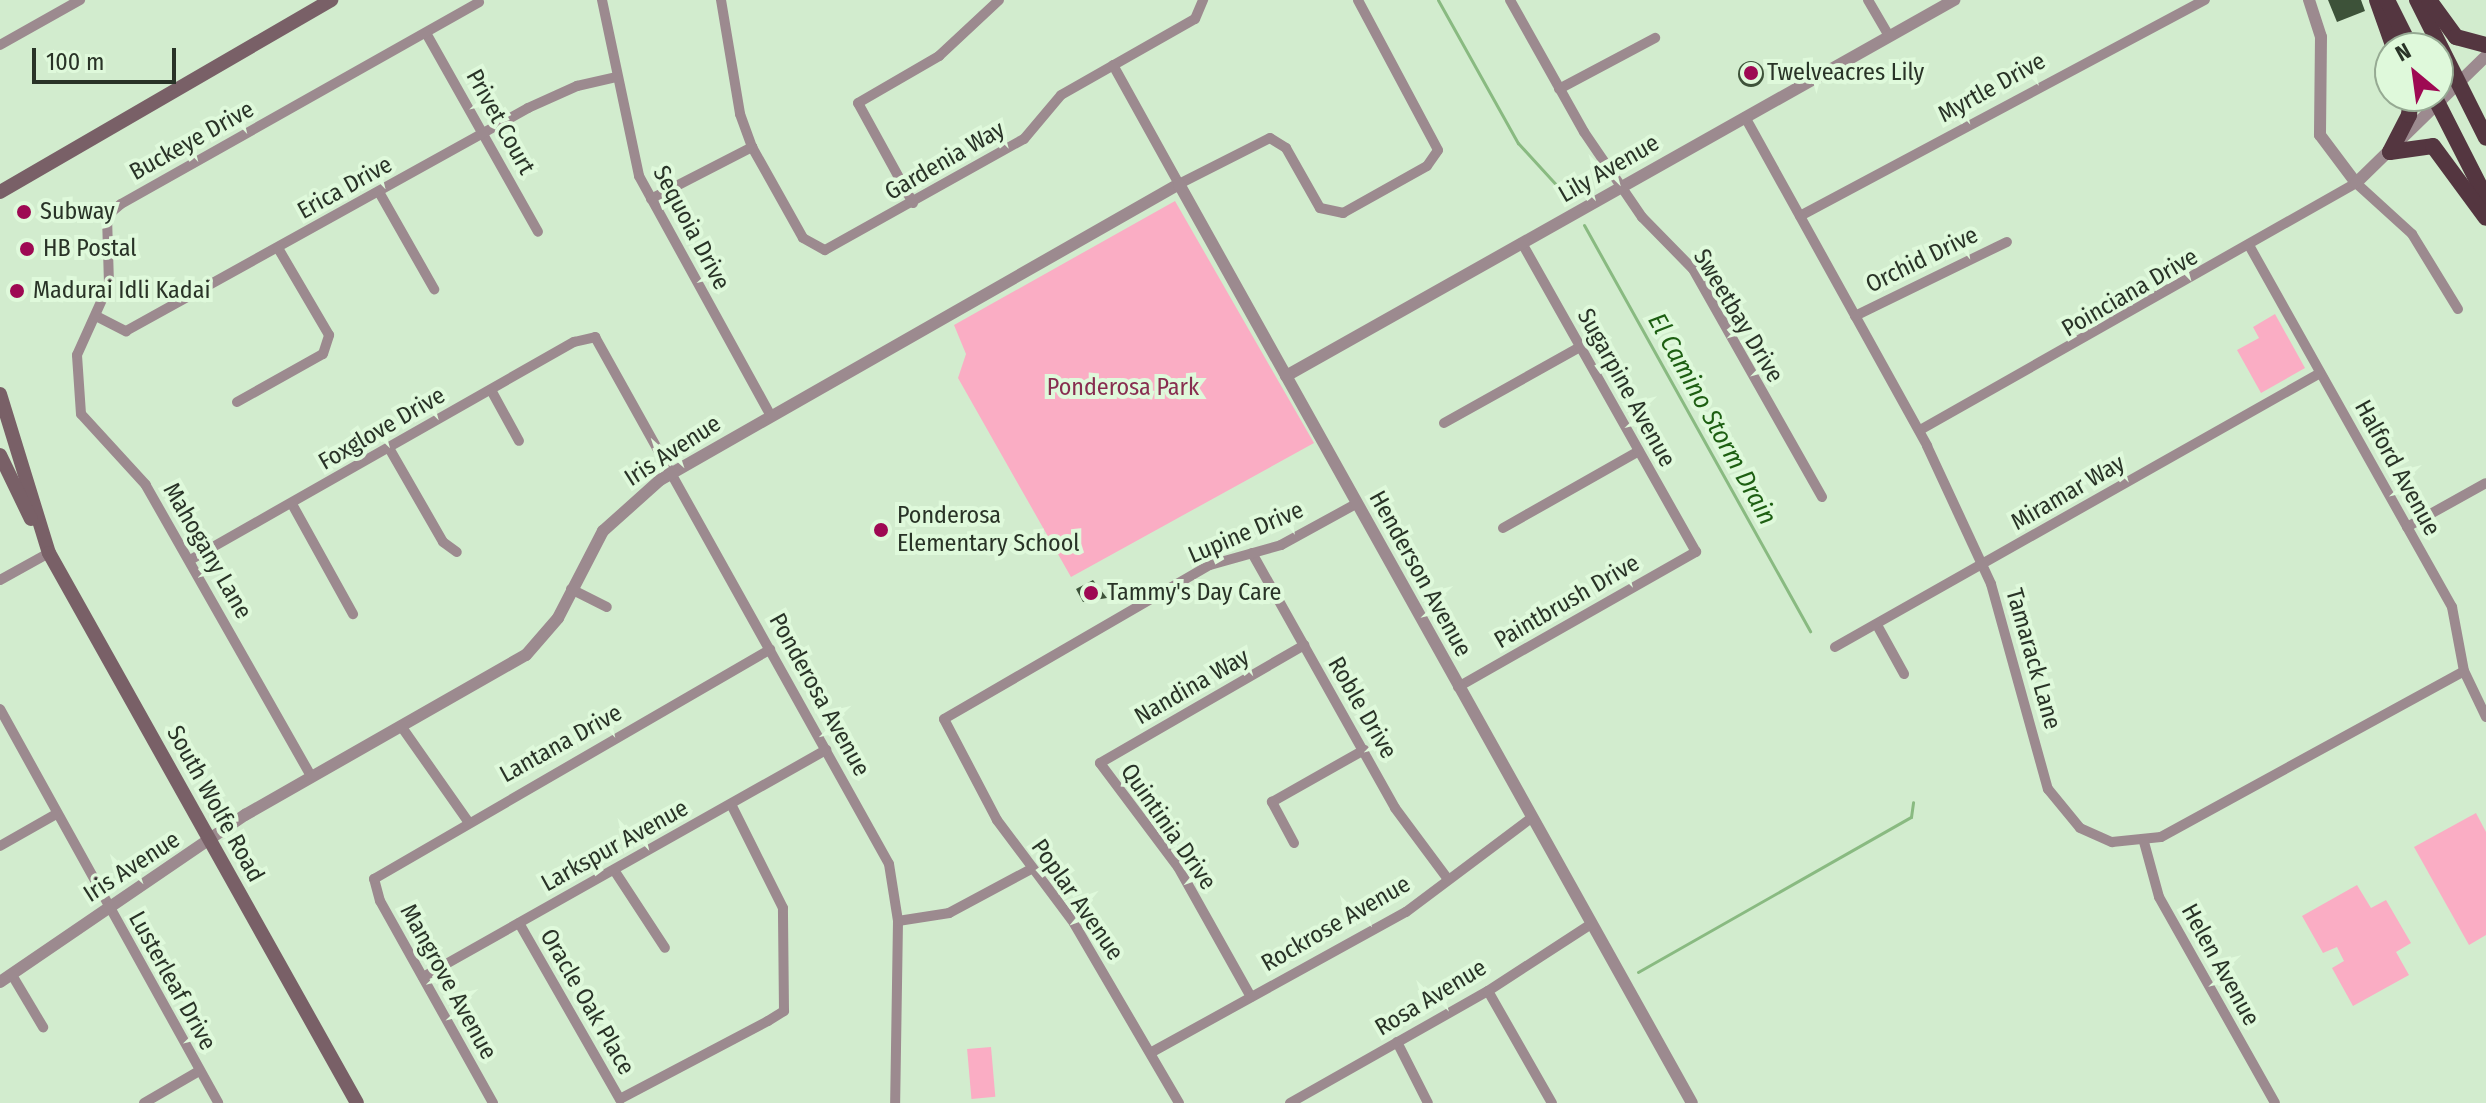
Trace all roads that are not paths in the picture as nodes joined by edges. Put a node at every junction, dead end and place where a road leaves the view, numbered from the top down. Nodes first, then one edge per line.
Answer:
1 (80, 0) edge
2 (331, 0) edge
3 (602, 0) edge
4 (721, 0) edge
5 (999, 0) edge
6 (1203, 0) edge
7 (1358, 0) edge
8 (1510, 0) edge
9 (1868, 0) edge
10 (1954, 0) edge
11 (2205, 0) edge
12 (2309, 0) edge
13 (2377, 0) edge
14 (2387, 0) edge
15 (2417, 0) edge
16 (2429, 0) edge
17 (479, 2) dead end
18 (2388, 32) edge
19 (2403, 32) edge
20 (426, 33) junction
21 (1889, 36) junction
22 (1655, 38) dead end
23 (0, 45) edge
24 (2486, 45) edge
25 (2486, 56) edge
26 (1113, 65) junction
27 (617, 77) junction
28 (2458, 82) junction
29 (2454, 85) edge
30 (1559, 89) junction
31 (2409, 112) edge
32 (2425, 112) edge
33 (2443, 112) edge
34 (1745, 117) junction
35 (484, 132) junction
36 (2486, 138) edge
37 (752, 147) junction
38 (2390, 152) junction
39 (2356, 183) junction
40 (1179, 184) junction
41 (1623, 187) junction
42 (0, 192) edge
43 (379, 192) junction
44 (2486, 198) edge
45 (651, 199) junction
46 (913, 203) junction
47 (107, 216) joint
48 (1800, 216) junction
49 (2486, 218) edge
50 (538, 232) dead end
51 (2007, 242) dead end
52 (1522, 243) junction
53 (2250, 247) junction
54 (278, 248) junction
55 (434, 289) dead end
56 (2458, 309) dead end
57 (96, 316) junction
58 (1855, 316) junction
59 (595, 337) joint
60 (1580, 347) junction
61 (2320, 373) junction
62 (1286, 376) junction
63 (491, 390) junction
64 (0, 394) edge
65 (237, 402) dead end
66 (771, 416) junction
67 (1444, 423) dead end
68 (1920, 430) junction
69 (519, 441) dead end
70 (389, 448) junction
71 (1639, 451) junction
72 (0, 455) edge
73 (671, 473) junction
74 (2486, 483) edge
75 (1822, 497) dead end
76 (292, 504) junction
77 (1356, 504) junction
78 (36, 526) junction
79 (2407, 527) junction
80 (1503, 528) dead end
81 (457, 552) dead end
82 (1696, 552) joint
83 (49, 553) junction
84 (1252, 553) junction
85 (190, 560) junction
86 (1982, 565) junction
87 (0, 580) edge
88 (571, 589) junction
89 (607, 607) dead end
90 (353, 614) dead end
91 (1877, 625) junction
92 (1304, 645) junction
93 (1835, 647) dead end
94 (770, 649) junction
95 (2464, 671) junction
96 (1904, 674) dead end
97 (1458, 687) junction
98 (0, 709) edge
99 (2486, 717) edge
100 (944, 719) joint
101 (401, 726) junction
102 (826, 750) junction
103 (1364, 750) junction
104 (1100, 763) joint
105 (311, 776) junction
106 (731, 804) junction
107 (56, 814) junction
108 (1531, 818) junction
109 (467, 820) junction
110 (211, 841) junction
111 (2144, 842) junction
112 (1294, 843) dead end
113 (0, 846) edge
114 (1031, 869) junction
115 (614, 870) junction
116 (1447, 878) junction
117 (374, 879) joint
118 (108, 908) junction
119 (898, 921) junction
120 (519, 923) junction
121 (1591, 924) junction
122 (665, 948) dead end
123 (423, 977) junction
124 (6, 979) edge
125 (1488, 991) junction
126 (1251, 997) junction
127 (43, 1027) dead end
128 (1397, 1042) junction
129 (1152, 1052) junction
130 (199, 1071) junction
131 (1303, 1100) edge
132 (144, 1103) edge
133 (218, 1103) edge
134 (357, 1103) edge
135 (493, 1103) edge
136 (895, 1103) edge
137 (1179, 1103) edge
138 (1290, 1103) edge
139 (1428, 1103) edge
140 (1552, 1103) edge
141 (1692, 1103) edge
142 (2275, 1103) edge

1 - 23 street
2 - 42 main road
3 - 27 street, Sequoia Drive
4 - 37 street
5 - 46 street
6 - 26 street, Gardenia Way
7 - 40 street, Iris Avenue
8 - 30 street, Sweetbay Drive
9 - 21 street
10 - 21 street, Lily Avenue
11 - 48 street, Myrtle Drive
12 - 39 street
13 - 18 highway
14 - 19 highway
15 - 28 highway
16 - 24 highway
17 - 20 street, Buckeye Drive
20 - 35 street, Privet Court
20 - 47 street, Buckeye Drive
21 - 34 street, Lily Avenue
22 - 30 street
25 - 28 street
26 - 40 street, Henderson Avenue
26 - 46 street, Gardenia Way
27 - 35 street, Erica Drive
27 - 45 street, Sequoia Drive
28 - 29 street
28 - 36 highway
30 - 41 street, Sweetbay Drive
31 - 38 highway
32 - 38 street
33 - 44 highway
34 - 41 street, Lily Avenue
34 - 48 street, Tamarack Lane
35 - 43 street, Erica Drive
35 - 50 street, Privet Court
37 - 45 street
37 - 46 street, Gardenia Way
38 - 39 street
38 - 49 highway
39 - 53 street, Poinciana Drive
39 - 56 street
40 - 62 street, Henderson Avenue
40 - 66 street, Iris Avenue
41 - 52 street, Lily Avenue
41 - 75 street, Sweetbay Drive
43 - 54 street, Erica Drive
43 - 55 street
45 - 66 street, Sequoia Drive
47 - 57 street, Mahogany Lane
48 - 58 street, Tamarack Lane
51 - 58 street, Orchid Drive
52 - 60 street, Sugarpine Avenue
52 - 62 street, Lily Avenue
53 - 61 street, Halford Avenue
53 - 68 street, Poinciana Drive
54 - 57 street, Erica Drive
54 - 65 street
57 - 85 street, Mahogany Lane
58 - 68 street, Tamarack Lane
59 - 63 street, Foxglove Drive
59 - 73 street, Ponderosa Avenue
60 - 67 street
60 - 71 street, Sugarpine Avenue
61 - 79 street, Halford Avenue
61 - 86 street, Miramar Way
62 - 77 street, Henderson Avenue
63 - 69 street
63 - 70 street, Foxglove Drive
64 - 78 main road, South Wolfe Road
66 - 73 street, Iris Avenue
68 - 86 street, Tamarack Lane
70 - 76 street, Foxglove Drive
70 - 81 street
71 - 80 street
71 - 82 street, Sugarpine Avenue
72 - 78 main road, South Wolfe Road
73 - 88 street, Iris Avenue
73 - 94 street, Ponderosa Avenue
74 - 79 street
76 - 85 street, Foxglove Drive
76 - 90 street
77 - 84 street, Lupine Drive
77 - 97 street, Henderson Avenue
78 - 83 main road, South Wolfe Road
79 - 95 street, Halford Avenue
82 - 97 street, Paintbrush Drive
83 - 87 street
83 - 110 main road, South Wolfe Road
84 - 92 street, Roble Drive
84 - 100 street, Lupine Drive
85 - 105 street, Mahogany Lane
86 - 91 street, Miramar Way
86 - 111 street, Tamarack Lane
88 - 89 street
88 - 101 street, Iris Avenue
91 - 93 street, Miramar Way
91 - 96 street
92 - 103 street, Roble Drive
92 - 104 street, Nandina Way
94 - 102 street, Ponderosa Avenue
94 - 109 street, Lantana Drive
95 - 99 street, Halford Avenue
95 - 111 street
97 - 108 street, Henderson Avenue
98 - 107 street, Lusterleaf Drive
100 - 114 street, Poplar Avenue
101 - 105 street, Iris Avenue
101 - 109 street
102 - 106 street, Larkspur Avenue
102 - 119 street, Ponderosa Avenue
103 - 112 street
103 - 116 street, Roble Drive
104 - 126 street, Quintinia Drive
105 - 110 street, Iris Avenue
106 - 115 street, Larkspur Avenue
106 - 120 street, Oracle Oak Place
107 - 113 street
107 - 118 street, Lusterleaf Drive
108 - 116 street, Rockrose Avenue
108 - 121 street, Henderson Avenue
109 - 117 street, Lantana Drive
110 - 118 street, Iris Avenue
110 - 134 main road, South Wolfe Road
111 - 142 street, Helen Avenue
114 - 119 street
114 - 129 street, Poplar Avenue
115 - 120 street, Larkspur Avenue
115 - 122 street
116 - 126 street, Rockrose Avenue
117 - 123 street, Mangrove Avenue
118 - 124 street, Iris Avenue
118 - 130 street, Lusterleaf Drive
119 - 136 street, Ponderosa Avenue
120 - 123 street, Larkspur Avenue
121 - 125 street, Rosa Avenue
121 - 141 street, Henderson Avenue
123 - 135 street, Mangrove Avenue
124 - 127 street
125 - 128 street, Rosa Avenue
125 - 140 street
126 - 129 street, Rockrose Avenue
128 - 131 street, Rosa Avenue
128 - 139 street
129 - 137 street, Poplar Avenue
130 - 132 street
130 - 133 street, Lusterleaf Drive
131 - 138 street, Rosa Avenue

